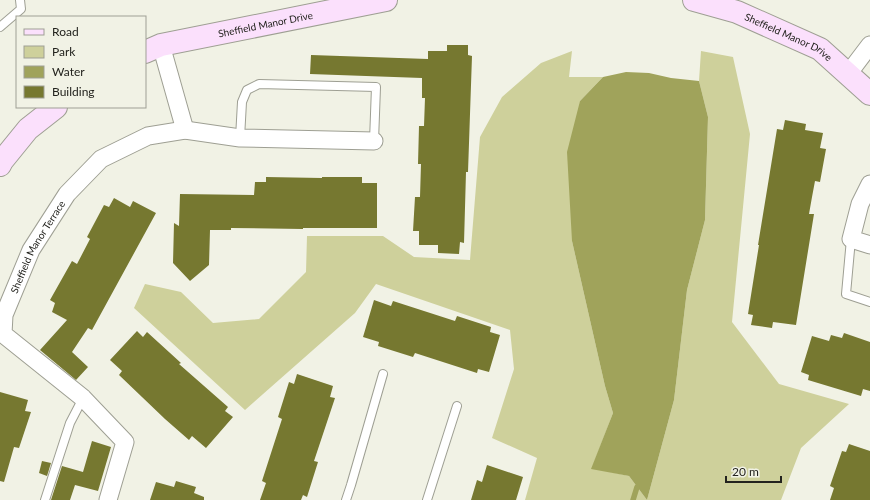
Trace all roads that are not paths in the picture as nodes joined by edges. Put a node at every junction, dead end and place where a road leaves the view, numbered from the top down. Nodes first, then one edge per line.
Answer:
1 (20, 0) edge
2 (386, 0) edge
3 (694, 0) edge
4 (348, 4) edge
5 (0, 27) edge
6 (870, 45) edge
7 (153, 49) edge
8 (848, 74) junction
9 (870, 94) edge
10 (55, 108) edge
11 (185, 130) junction
12 (240, 138) junction
13 (374, 141) joint
14 (0, 165) edge
15 (870, 184) edge
16 (851, 239) junction
17 (870, 245) edge
18 (870, 302) edge
19 (384, 374) dead end
20 (83, 398) junction
21 (457, 406) dead end
22 (45, 500) edge
23 (108, 500) edge
24 (346, 500) edge
25 (428, 500) edge

1 - 5 lane
2 - 4 street, Sheffield Manor Drive
3 - 8 street, Sheffield Manor Drive
4 - 7 street, Sheffield Manor Drive
6 - 8 street
7 - 11 street
8 - 9 street, Sheffield Manor Drive
10 - 14 street
11 - 12 street, Sheffield Manor Terrace
11 - 20 street, Sheffield Manor Terrace
12 - 13 street, Sheffield Manor Terrace
12 - 13 lane
15 - 16 street
16 - 17 street
16 - 18 lane
19 - 24 lane
20 - 22 lane
20 - 23 street, Sheffield Manor Terrace
21 - 25 lane

